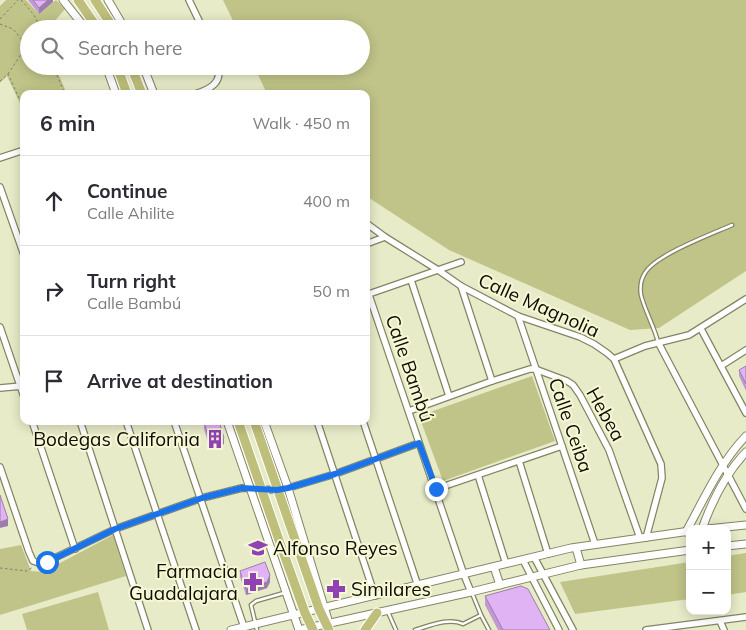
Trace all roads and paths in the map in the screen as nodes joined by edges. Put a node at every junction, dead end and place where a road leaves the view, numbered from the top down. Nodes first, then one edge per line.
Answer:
1 (18, 0) edge
2 (21, 0) edge
3 (63, 0) edge
4 (78, 0) edge
5 (94, 0) edge
6 (108, 0) edge
7 (189, 0) edge
8 (0, 19) edge
9 (37, 20) edge
10 (79, 20) edge
11 (92, 20) edge
12 (108, 20) edge
13 (120, 20) edge
14 (199, 20) edge
15 (0, 24) edge
16 (20, 38) edge
17 (20, 56) edge
18 (8, 74) junction
19 (57, 75) edge
20 (109, 75) edge
21 (120, 75) edge
22 (135, 75) edge
23 (147, 75) edge
24 (218, 75) edge
25 (0, 81) edge
26 (63, 90) edge
27 (115, 90) edge
28 (126, 90) edge
29 (140, 90) edge
30 (152, 90) edge
31 (207, 90) edge
32 (20, 100) edge
33 (20, 151) edge
34 (0, 158) edge
35 (0, 187) edge
36 (732, 225) dead end
37 (370, 226) edge
38 (385, 237) junction
39 (370, 243) edge
40 (20, 244) edge
41 (461, 262) dead end
42 (438, 270) junction
43 (411, 280) junction
44 (460, 286) junction
45 (370, 294) edge
46 (746, 299) edge
47 (370, 301) edge
48 (518, 316) junction
49 (0, 327) edge
50 (701, 329) junction
51 (659, 344) junction
52 (746, 350) edge
53 (614, 359) junction
54 (721, 366) junction
55 (535, 369) junction
56 (492, 380) junction
57 (20, 381) edge
58 (20, 386) edge
59 (0, 388) edge
60 (449, 396) junction
61 (409, 411) junction
62 (746, 413) edge
63 (33, 425) edge
64 (81, 425) edge
65 (127, 425) edge
66 (175, 425) edge
67 (228, 425) edge
68 (239, 425) edge
69 (255, 425) edge
70 (265, 425) edge
71 (318, 425) edge
72 (364, 425) edge
73 (746, 436) edge
74 (419, 443) junction
75 (562, 446) junction
76 (746, 452) edge
77 (376, 459) junction
78 (519, 461) junction
79 (723, 466) junction
80 (0, 467) edge
81 (335, 474) junction
82 (728, 475) junction
83 (478, 476) junction
84 (249, 487) junction
85 (260, 488) junction
86 (288, 488) junction
87 (436, 489) junction
88 (277, 490) junction
89 (202, 498) junction
90 (746, 509) edge
91 (157, 513) junction
92 (746, 524) edge
93 (691, 525) edge
94 (704, 525) edge
95 (731, 526) edge
96 (115, 529) junction
97 (686, 531) edge
98 (643, 538) junction
99 (596, 544) junction
100 (746, 544) edge
101 (731, 546) edge
102 (576, 548) junction
103 (75, 549) junction
104 (686, 551) edge
105 (548, 554) junction
106 (534, 557) junction
107 (523, 560) junction
108 (37, 563) junction
109 (506, 564) junction
110 (581, 565) junction
111 (494, 567) junction
112 (0, 568) edge
113 (464, 574) junction
114 (543, 575) junction
115 (532, 578) junction
116 (500, 585) junction
117 (418, 586) junction
118 (472, 592) junction
119 (286, 593) junction
120 (375, 596) junction
121 (322, 608) junction
122 (387, 611) junction
123 (305, 613) junction
124 (377, 613) junction
125 (294, 616) junction
126 (481, 616) junction
127 (746, 617) edge
128 (720, 622) junction
129 (328, 626) edge
130 (244, 627) junction
131 (256, 627) edge
132 (313, 628) edge
133 (673, 628) edge
134 (148, 630) edge
135 (196, 630) edge
136 (231, 630) edge
137 (299, 630) edge
138 (365, 630) edge
139 (396, 630) edge
140 (415, 630) edge
141 (489, 630) edge
142 (559, 630) edge
143 (573, 630) edge
144 (646, 630) edge
145 (724, 630) edge

1 - 8 path
2 - 9 path
3 - 10 street
4 - 11 main road
5 - 12 main road
6 - 13 street
7 - 14 street
15 - 16 path
17 - 18 path
18 - 25 path
18 - 32 path
19 - 26 path
20 - 27 street
21 - 28 main road
22 - 29 main road
23 - 30 street
24 - 31 street
33 - 34 street
35 - 40 street
36 - 51 lane
37 - 38 street, Calle Magnolia
38 - 39 street
38 - 42 street, Calle Magnolia
41 - 42 street
42 - 43 street
42 - 44 street, Calle Magnolia
43 - 45 street
43 - 60 street
44 - 48 street, Calle Magnolia
44 - 56 street
46 - 50 street
47 - 61 street, Calle Bambú
48 - 53 street, Calle Magnolia
48 - 55 street, Calle Ceiba
49 - 57 street
50 - 51 street
50 - 54 street
51 - 53 street
51 - 79 street
52 - 54 street
53 - 98 street, Calle Magnolia
54 - 62 street
55 - 56 street
55 - 75 street, Calle Ceiba
55 - 98 street, Hebea
56 - 60 street
58 - 59 street
60 - 61 street
61 - 74 street, Calle Bambú
63 - 103 street
64 - 96 street
65 - 91 street
66 - 89 street
67 - 84 street
68 - 85 main road
69 - 88 main road
70 - 86 street
71 - 81 street
72 - 77 street
73 - 79 street
74 - 77 street
74 - 87 street, Calle Bambú
75 - 78 street
75 - 99 street, Calle Ceiba
76 - 82 street
77 - 81 street
77 - 117 street
78 - 83 street
78 - 105 street
79 - 82 street
79 - 93 street
80 - 108 street
81 - 86 street
81 - 120 street
82 - 90 street
82 - 94 street
83 - 87 street
83 - 109 street
84 - 85 street
84 - 89 street
84 - 119 street
85 - 88 street
85 - 123 main road
86 - 88 street
86 - 121 street
87 - 113 street, Calle Bambú
88 - 121 main road
89 - 91 street
89 - 130 street
91 - 96 street
91 - 135 street
92 - 95 street
96 - 103 street
96 - 134 street
97 - 98 street
98 - 99 street
99 - 102 street
100 - 101 street
102 - 105 street
102 - 110 street
103 - 108 street
104 - 110 street
105 - 106 street
106 - 107 street
106 - 114 street
107 - 109 street
107 - 115 street
108 - 112 path
109 - 111 street
110 - 114 street
111 - 113 street
111 - 116 street
113 - 117 street
113 - 118 street, Calle Bambú
114 - 115 street
114 - 143 street
115 - 116 street
115 - 142 street
116 - 118 street
117 - 120 street
118 - 122 street
118 - 126 lane
119 - 125 street
119 - 131 lane
120 - 121 street
121 - 123 street
121 - 129 main road
122 - 124 street
122 - 139 lane
123 - 125 street
123 - 132 main road
124 - 129 street
124 - 138 main road
125 - 131 street
125 - 137 street
126 - 140 lane
126 - 141 lane
127 - 128 street
128 - 133 street
128 - 145 street
129 - 132 street
130 - 131 street
130 - 136 street
132 - 137 street
133 - 144 street

